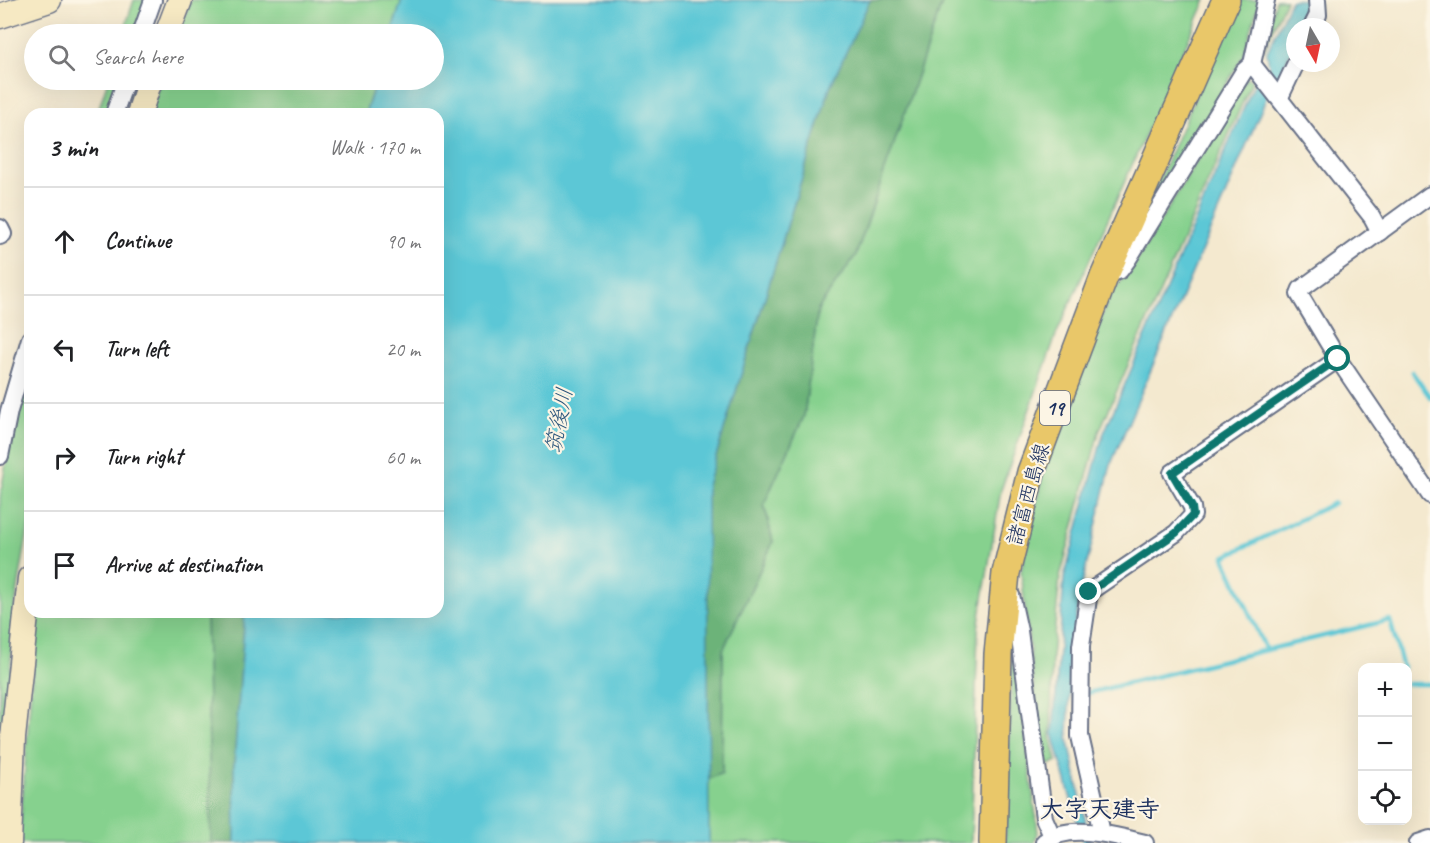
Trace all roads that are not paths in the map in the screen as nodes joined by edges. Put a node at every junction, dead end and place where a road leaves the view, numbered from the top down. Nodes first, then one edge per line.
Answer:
1 (49, 0) edge
2 (153, 0) edge
3 (180, 0) edge
4 (1226, 0) edge
5 (1266, 0) edge
6 (1317, 0) edge
7 (0, 16) edge
8 (1316, 18) edge
9 (145, 24) edge
10 (171, 24) edge
11 (1286, 69) edge
12 (1267, 81) junction
13 (122, 90) edge
14 (147, 90) edge
15 (116, 108) edge
16 (141, 108) edge
17 (1430, 195) edge
18 (0, 228) edge
19 (1380, 232) junction
20 (0, 236) edge
21 (1104, 277) junction
22 (24, 355) edge
23 (1338, 359) junction
24 (5, 407) edge
25 (0, 456) edge
26 (1430, 495) edge
27 (1006, 573) junction
28 (26, 618) edge
29 (1098, 832) junction
30 (1430, 839) edge
31 (1048, 841) edge
32 (9, 843) edge
33 (993, 843) edge
34 (1144, 843) edge
35 (1418, 843) edge

1 - 7 main road
2 - 9 street
3 - 10 main road
4 - 21 main road, 諸富西島線 / 19
5 - 12 street
6 - 8 street
11 - 12 street
12 - 19 street
12 - 21 street
13 - 15 street
14 - 16 main road
17 - 19 street
18 - 20 street
19 - 23 street
21 - 27 main road, 諸富西島線 / 19
22 - 24 street
23 - 26 street
23 - 29 street
24 - 25 street
27 - 31 street
27 - 33 main road, 諸富西島線 / 19
28 - 32 main road
29 - 31 street
29 - 34 street
30 - 35 street

